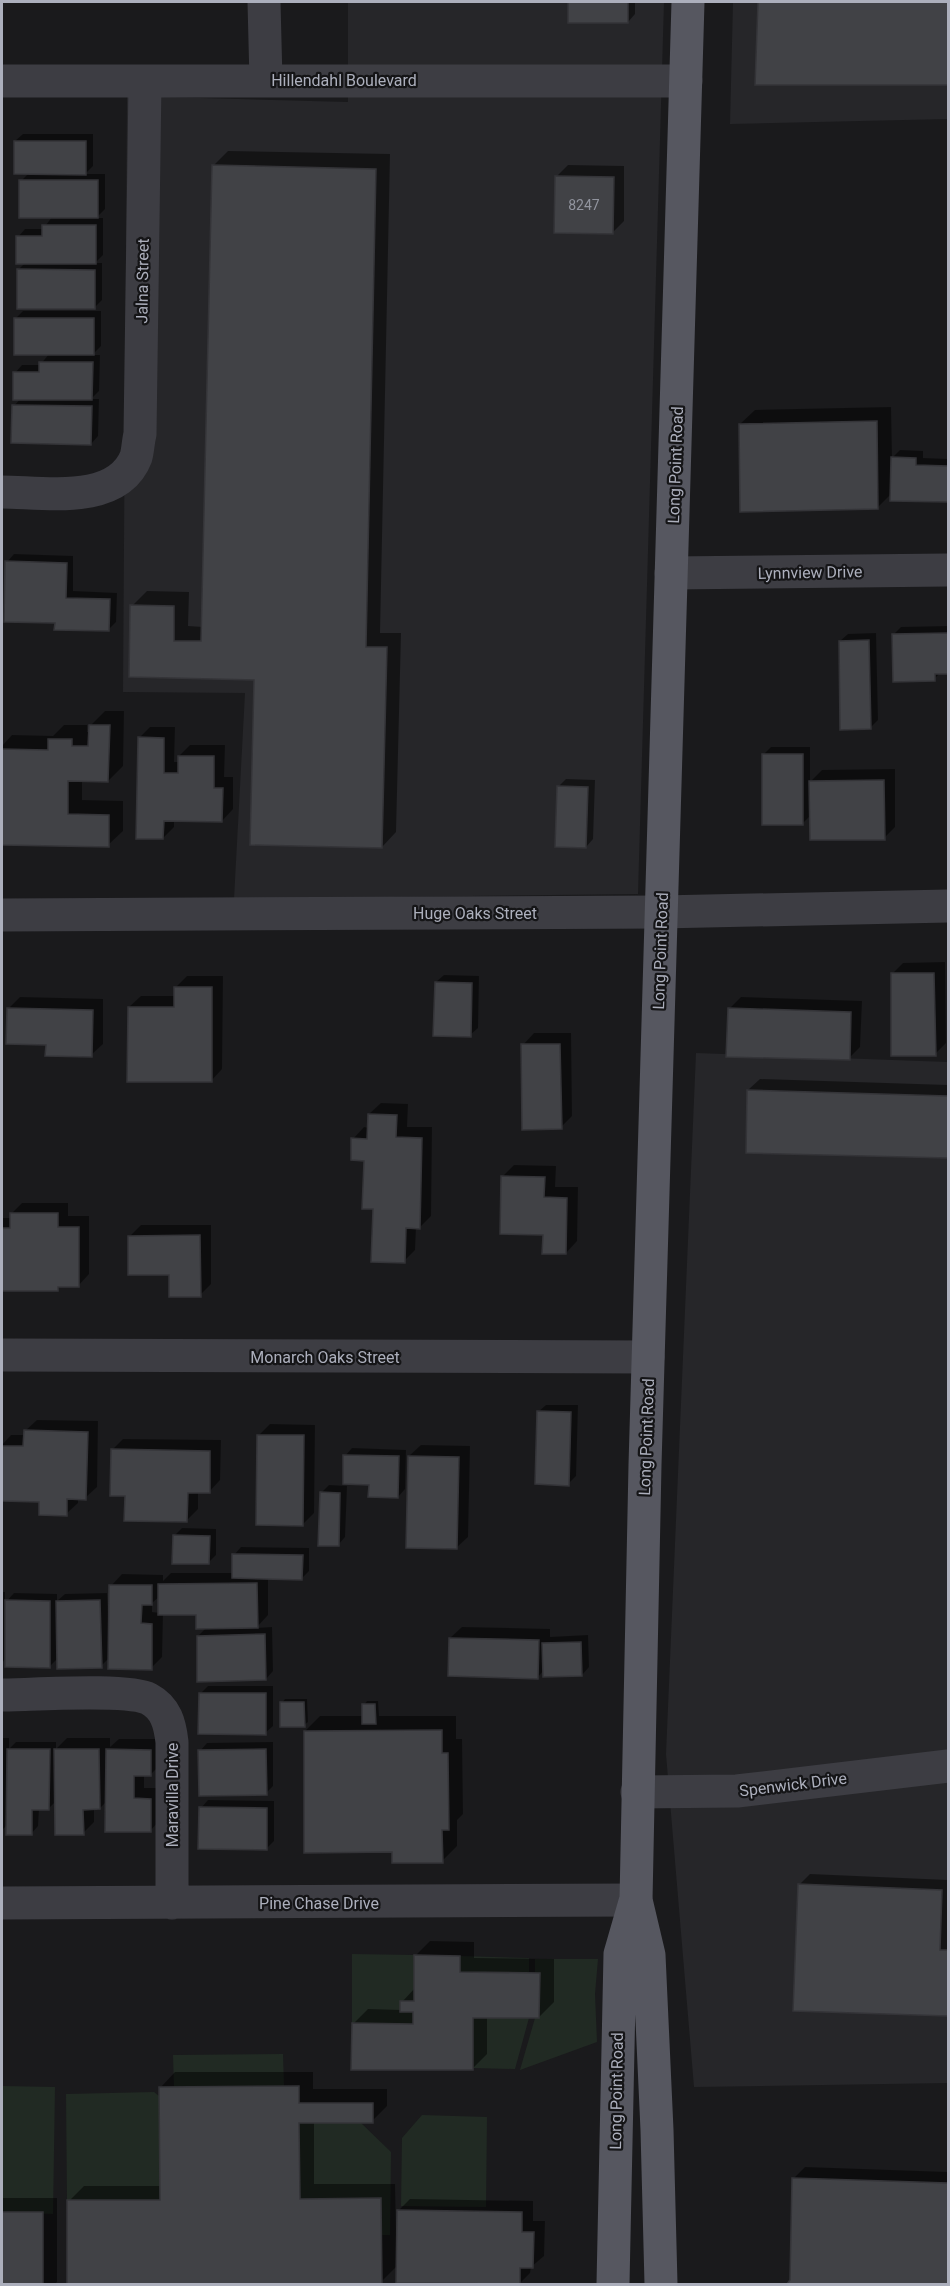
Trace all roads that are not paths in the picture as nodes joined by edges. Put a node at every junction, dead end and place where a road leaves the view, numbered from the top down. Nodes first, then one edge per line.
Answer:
1 (264, 2) edge
2 (688, 2) edge
3 (2, 81) edge
4 (145, 81) junction
5 (266, 81) junction
6 (686, 81) junction
7 (2, 492) edge
8 (948, 570) edge
9 (671, 573) junction
10 (948, 906) edge
11 (661, 912) junction
12 (2, 915) edge
13 (2, 1355) edge
14 (648, 1356) junction
15 (2, 1695) edge
16 (948, 1766) edge
17 (638, 1792) junction
18 (636, 1900) junction
19 (172, 1903) junction
20 (2, 1904) edge
21 (657, 2130) junction
22 (615, 2134) junction
23 (613, 2284) edge
24 (661, 2284) edge

1 - 5 street
2 - 6 main road, Long Point Road
3 - 4 street, Hillendahl Boulevard
4 - 5 street, Hillendahl Boulevard
4 - 7 street, Jalna Street
5 - 6 street, Hillendahl Boulevard
6 - 9 main road, Long Point Road
8 - 9 street, Lynnview Drive
9 - 11 main road, Long Point Road
10 - 11 street, Huge Oaks Street
11 - 12 street, Huge Oaks Street
11 - 14 main road, Long Point Road
13 - 14 street, Monarch Oaks Street
14 - 17 main road, Long Point Road
15 - 19 street, Maravilla Drive
16 - 17 street, Spenwick Drive
17 - 18 main road, Long Point Road
18 - 19 street, Pine Chase Drive
18 - 21 main road, Long Point Road
18 - 22 main road, Long Point Road
19 - 20 street, Pine Chase Drive
21 - 22 main road
21 - 24 main road, Long Point Road
22 - 23 main road, Long Point Road

